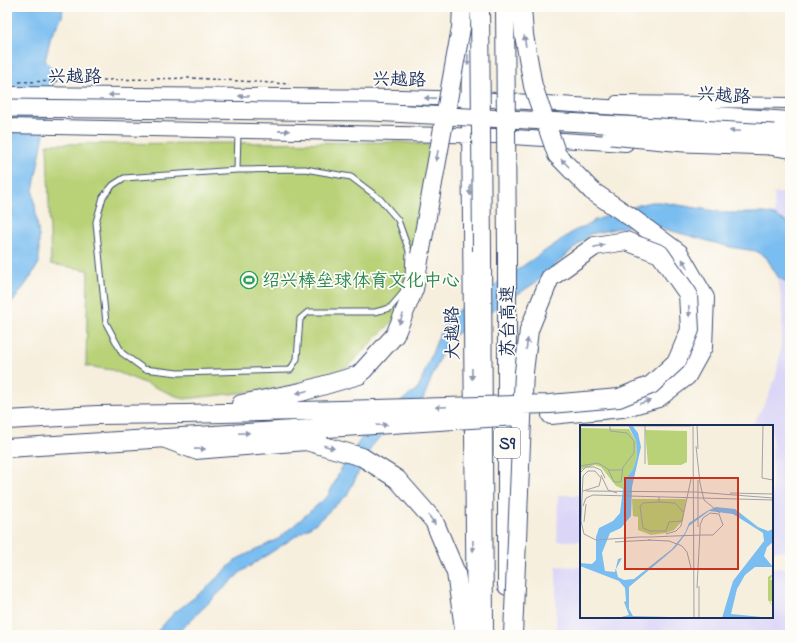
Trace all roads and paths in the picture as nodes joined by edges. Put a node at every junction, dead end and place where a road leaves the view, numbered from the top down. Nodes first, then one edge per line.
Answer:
1 (462, 7) edge
2 (468, 7) edge
3 (480, 7) edge
4 (505, 7) edge
5 (511, 7) edge
6 (522, 7) edge
7 (14, 82) dead end
8 (294, 84) dead end
9 (59, 88) junction
10 (7, 94) edge
11 (469, 99) junction
12 (512, 100) junction
13 (790, 103) edge
14 (7, 108) edge
15 (7, 119) edge
16 (790, 119) edge
17 (7, 126) edge
18 (238, 130) junction
19 (469, 136) junction
20 (781, 136) edge
21 (513, 137) junction
22 (790, 148) edge
23 (790, 154) edge
24 (237, 170) junction
25 (185, 414) junction
26 (7, 420) edge
27 (163, 438) junction
28 (7, 448) edge
29 (464, 635) edge
30 (474, 635) edge
31 (484, 635) edge
32 (507, 635) edge
33 (513, 635) edge
34 (516, 635) edge

1 -> 25 highway, bridge
2 -> 11 main road, 大越路
3 - 31 highway, 苏台高速 / S9, bridge
4 - 32 highway, 苏台高速 / S9, bridge
5 - 12 main road
27 -> 6 highway, bridge
7 - 9 path
8 - 9 path
9 - 10 main road, 兴越路
11 -> 9 main road, 兴越路
11 - 12 main road, 兴越路
11 - 19 main road, 大越路
12 - 13 street
12 - 16 main road, 兴越路
12 - 21 main road
20 -> 14 highway, bridge
15 - 20 highway, bridge
17 - 18 main road
18 -> 19 main road
18 - 24 lane
19 - 21 main road
19 -> 30 main road, 大越路
20 - 22 highway
21 - 23 main road
21 - 34 main road
24 - 24 lane
25 - 26 highway
33 -> 25 highway, bridge
27 - 28 highway
27 -> 29 highway

